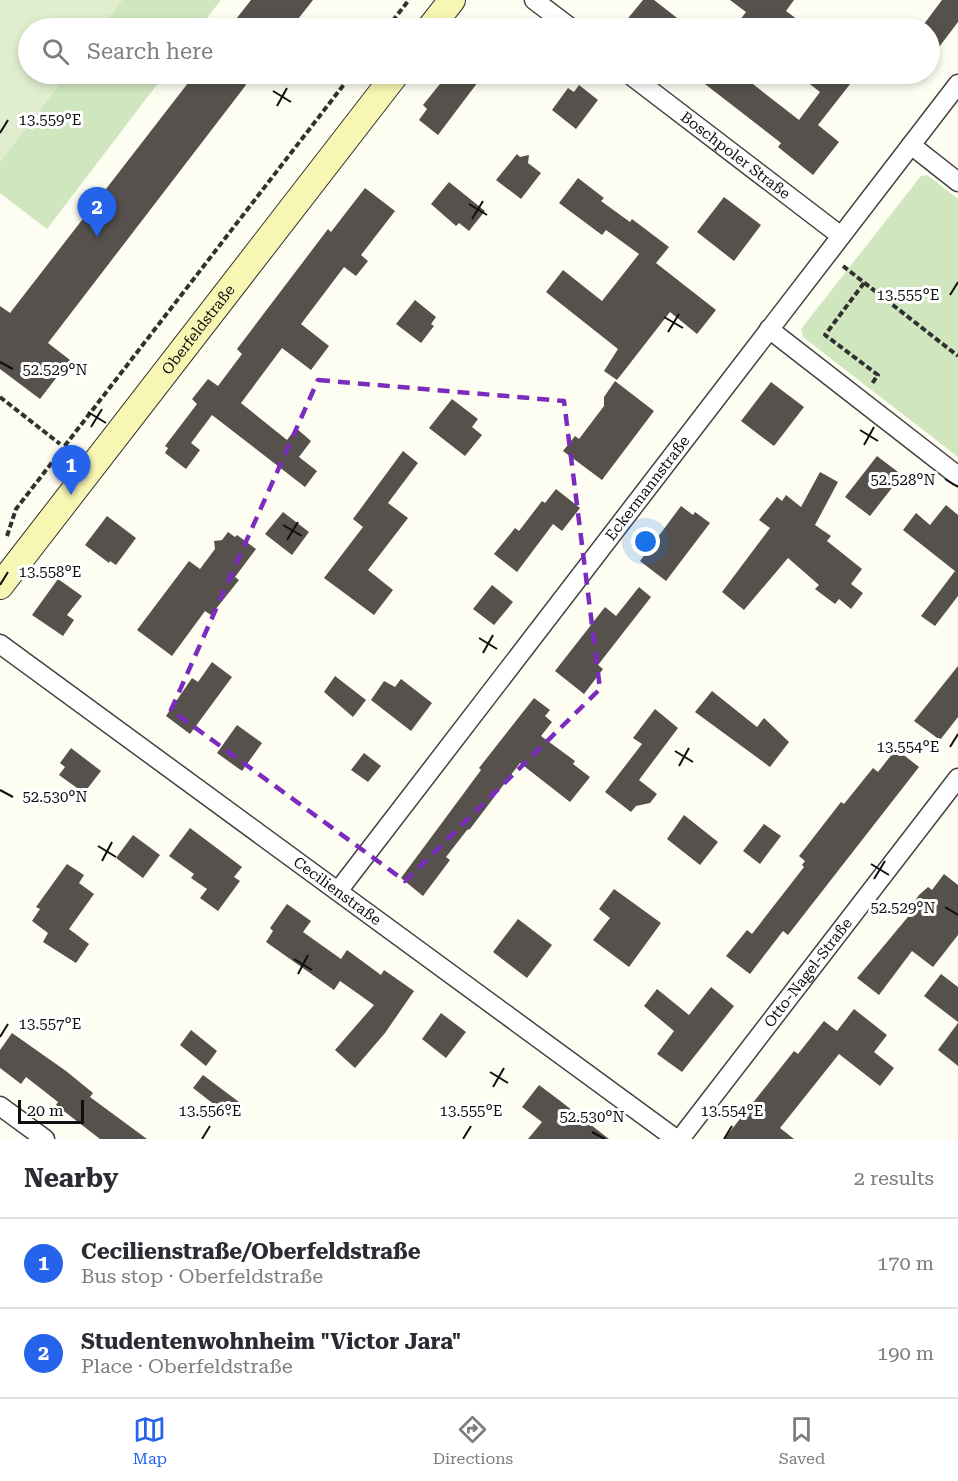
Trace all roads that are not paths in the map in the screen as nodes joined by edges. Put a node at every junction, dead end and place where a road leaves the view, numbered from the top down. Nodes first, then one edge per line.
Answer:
1 (452, 0) edge
2 (534, 0) edge
3 (438, 18) edge
4 (558, 18) edge
5 (388, 84) edge
6 (642, 84) edge
7 (958, 84) edge
8 (911, 145) junction
9 (958, 182) edge
10 (841, 236) junction
11 (769, 329) junction
12 (958, 476) edge
13 (0, 586) edge
14 (0, 644) edge
15 (958, 778) edge
16 (338, 891) junction
17 (0, 1106) edge
18 (45, 1139) edge
19 (678, 1139) edge

1 - 3 street
2 - 4 street
5 - 13 street, Oberfeldstraße
6 - 10 street, Boschpoler Straße
7 - 8 street, Eckermannstraße
8 - 9 street
8 - 10 street, Eckermannstraße
10 - 11 street, Eckermannstraße
11 - 12 street
11 - 16 street, Eckermannstraße
14 - 16 street, Cecilienstraße
15 - 19 street, Otto-Nagel-Straße
16 - 19 street, Cecilienstraße
17 - 18 street

